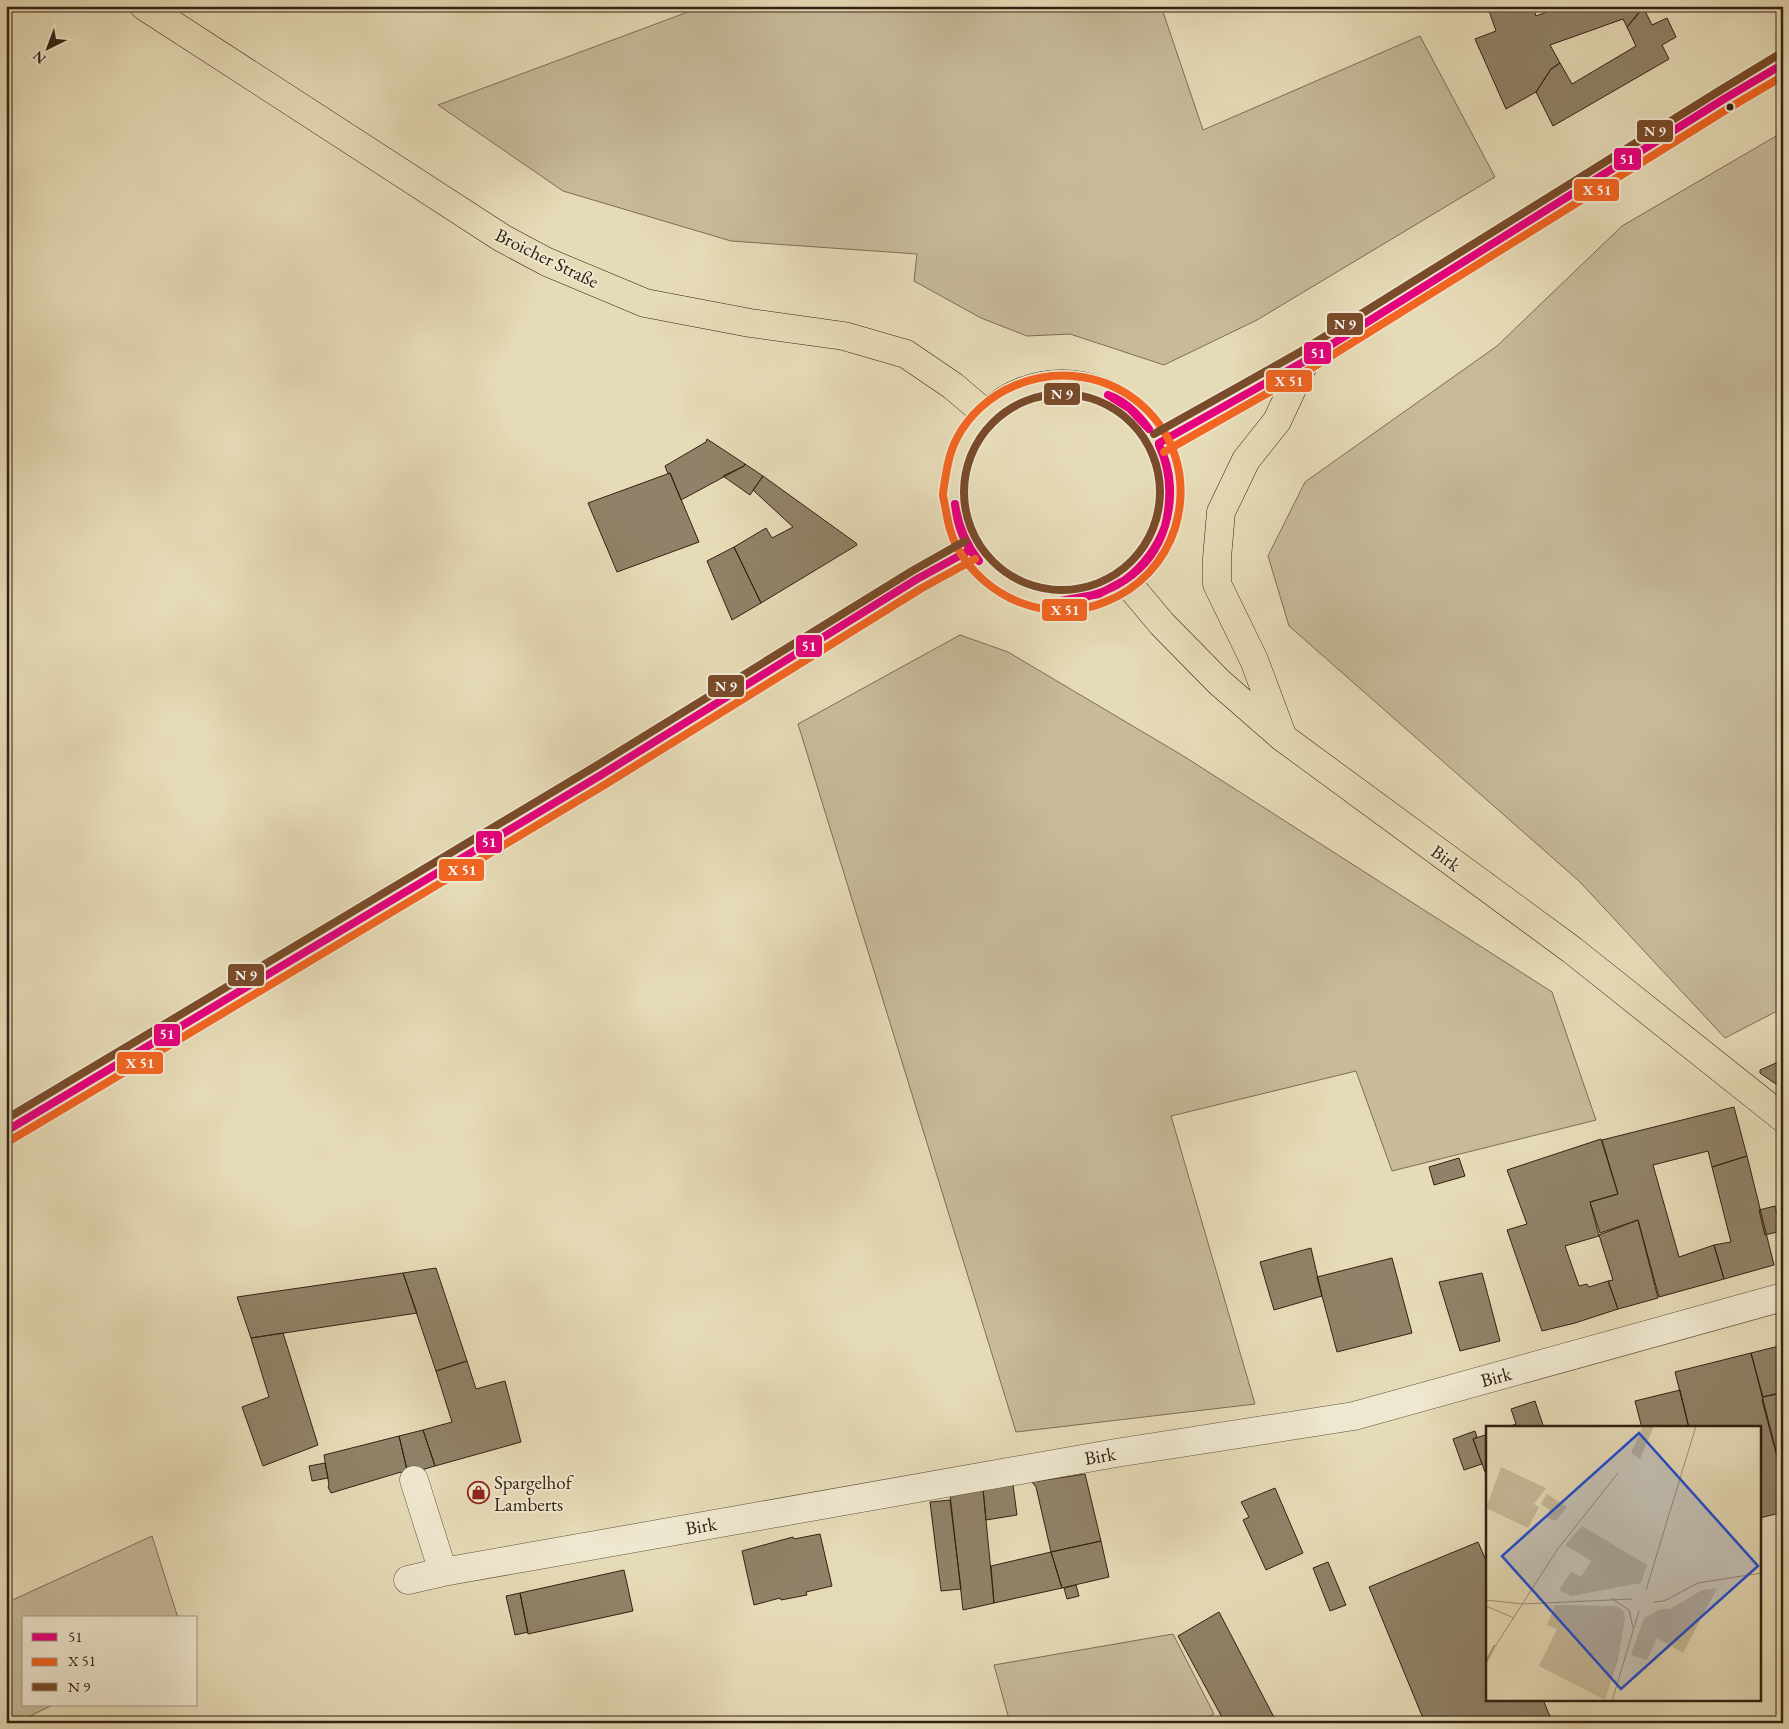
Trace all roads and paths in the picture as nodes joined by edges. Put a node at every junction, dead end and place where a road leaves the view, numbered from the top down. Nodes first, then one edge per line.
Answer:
1 (144, 6) edge
2 (1783, 64) edge
3 (1305, 361) junction
4 (986, 414) junction
5 (1159, 443) junction
6 (970, 550) junction
7 (1126, 581) junction
8 (1282, 736) junction
9 (1783, 1118) edge
10 (6, 1131) edge
11 (1783, 1296) edge
12 (414, 1480) dead end
13 (442, 1572) junction
14 (408, 1580) dead end

1 - 4 main road, Broicher Straße
2 - 3 main road
3 - 5 main road
3 - 8 main road
4 - 5 main road
4 - 6 main road
5 - 7 main road
6 - 7 main road
6 - 10 main road
7 - 8 main road, Birk
8 - 9 main road, Birk
11 - 13 street, Birk
12 - 13 street
13 - 14 street, Birk

